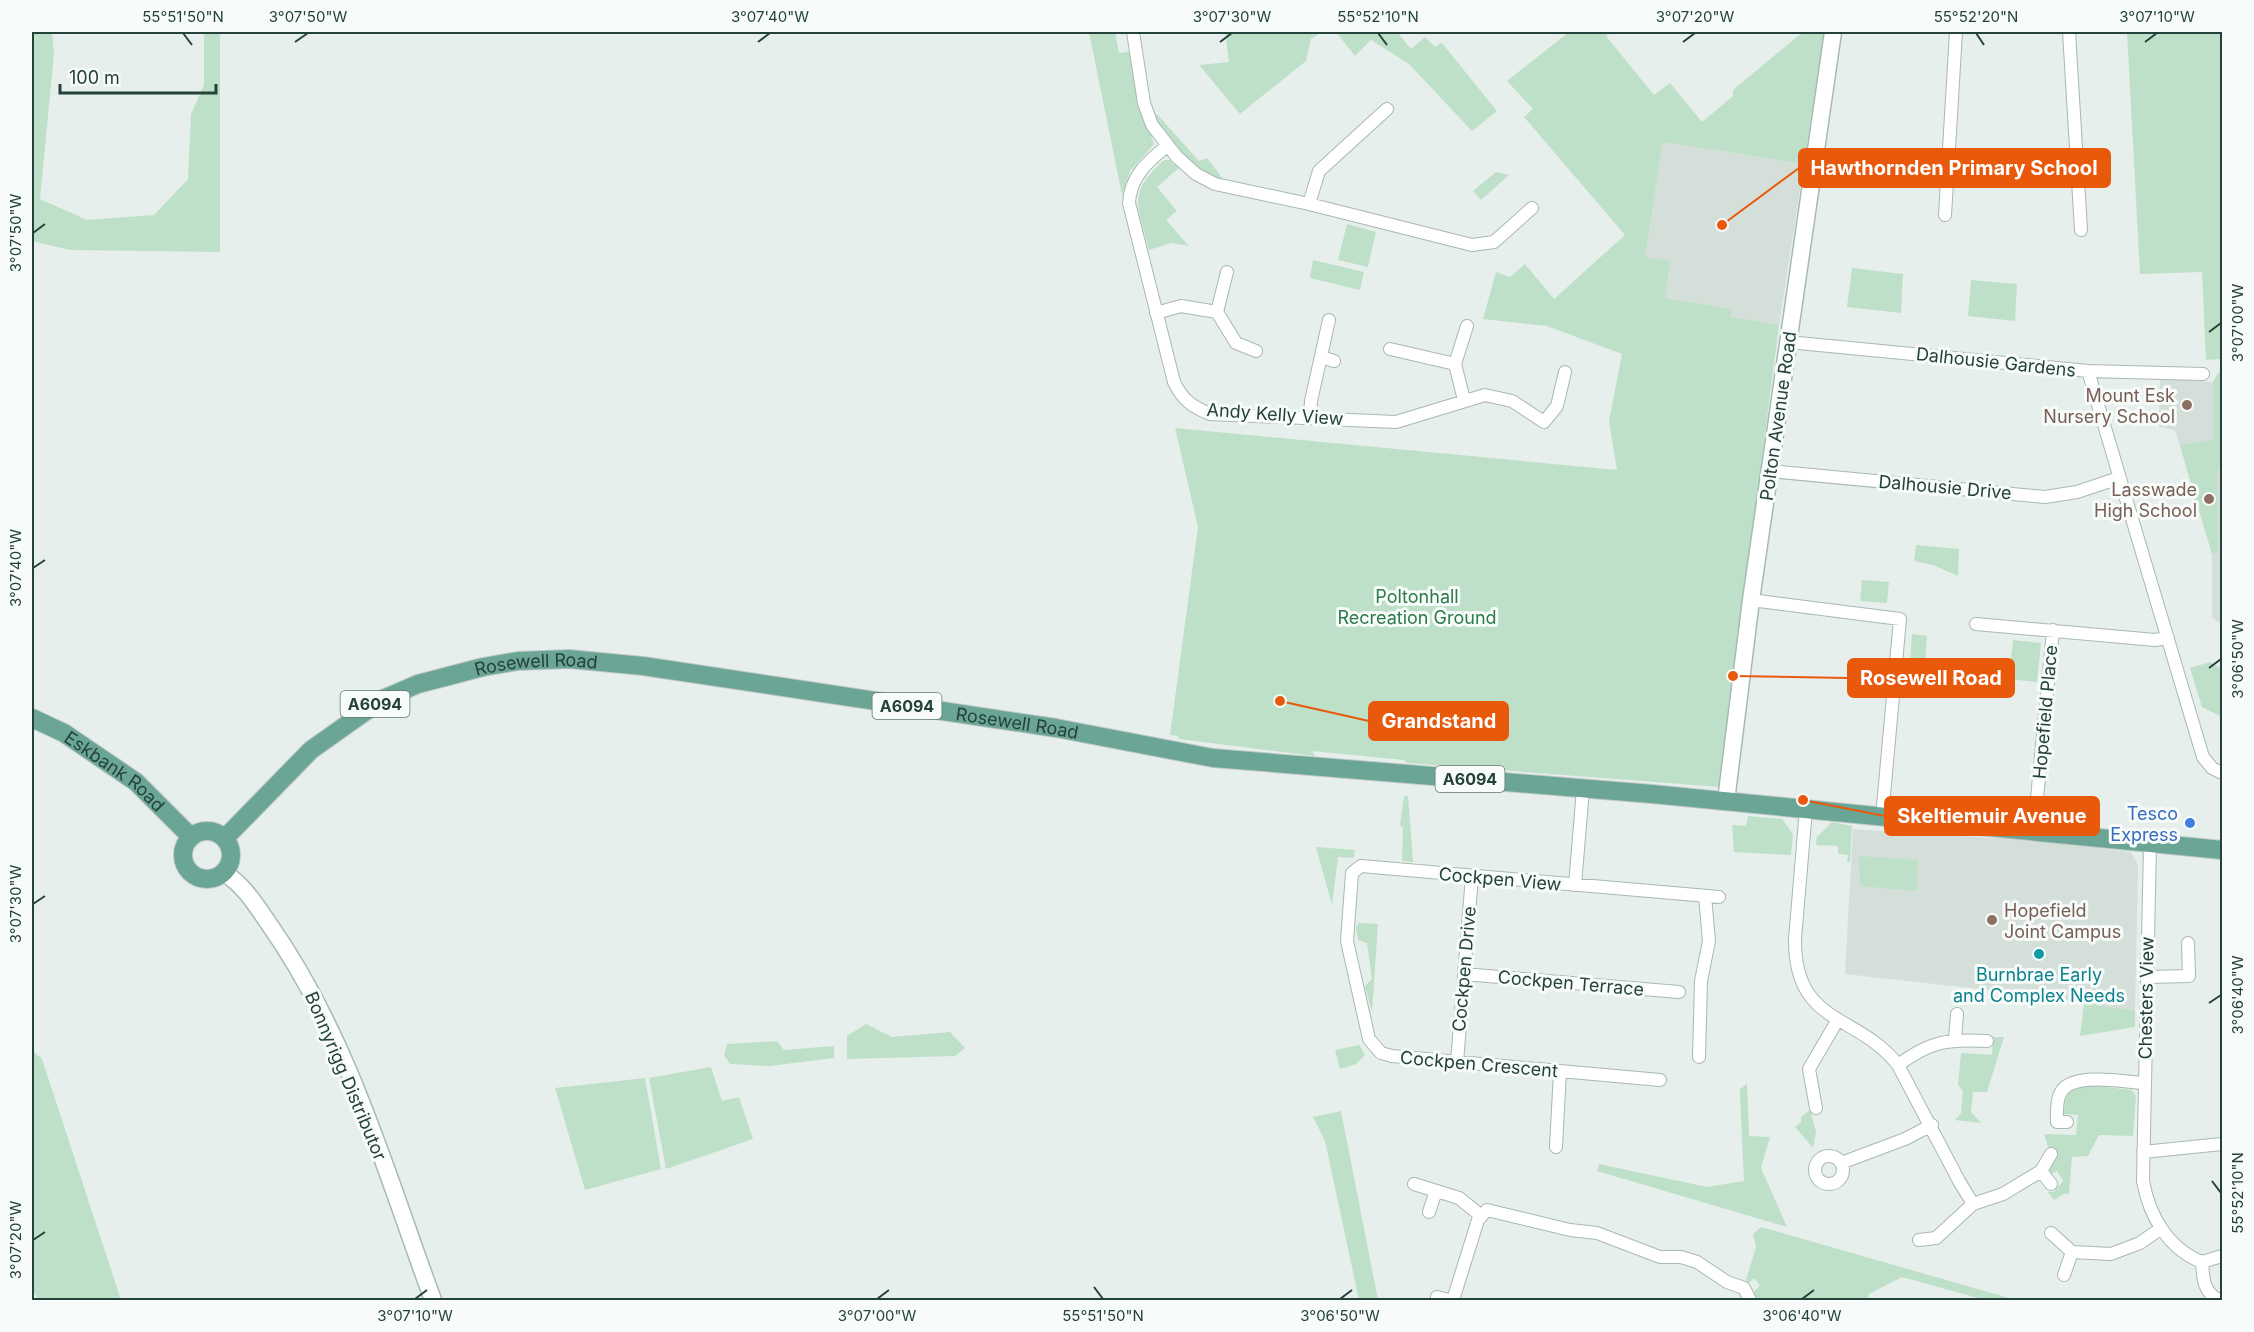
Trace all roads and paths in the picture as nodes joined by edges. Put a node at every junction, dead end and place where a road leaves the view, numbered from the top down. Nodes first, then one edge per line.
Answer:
1 (1133, 32) edge
2 (1833, 32) edge
3 (1956, 32) edge
4 (2069, 32) edge
5 (1387, 109) dead end
6 (1167, 146) junction
7 (1310, 204) junction
8 (1532, 208) dead end
9 (1944, 215) dead end
10 (2081, 231) dead end
11 (1227, 272) dead end
12 (1217, 312) junction
13 (1156, 313) junction
14 (1329, 320) dead end
15 (1467, 326) dead end
16 (1788, 342) junction
17 (1390, 349) dead end
18 (1256, 351) dead end
19 (1321, 357) junction
20 (1334, 361) dead end
21 (1455, 364) junction
22 (2088, 371) junction
23 (1565, 372) dead end
24 (2204, 374) dead end
25 (1464, 400) junction
26 (1310, 416) junction
27 (1769, 471) junction
28 (2119, 478) junction
29 (1751, 600) junction
30 (1977, 624) dead end
31 (2053, 630) junction
32 (2168, 638) junction
33 (32, 718) edge
34 (2223, 773) edge
35 (1583, 789) junction
36 (1726, 801) junction
37 (1806, 809) junction
38 (1882, 817) junction
39 (2034, 830) junction
40 (190, 837) junction
41 (225, 838) junction
42 (2150, 844) junction
43 (2223, 849) edge
44 (224, 873) junction
45 (1472, 876) junction
46 (1575, 885) junction
47 (1705, 896) junction
48 (1719, 897) dead end
49 (1347, 941) joint
50 (2188, 943) dead end
51 (1464, 974) junction
52 (2147, 977) junction
53 (1679, 992) dead end
54 (1957, 1014) dead end
55 (1837, 1021) junction
56 (1955, 1039) junction
57 (1987, 1041) dead end
58 (1698, 1057) dead end
59 (1457, 1062) junction
60 (1898, 1065) junction
61 (1560, 1071) junction
62 (1660, 1080) dead end
63 (2144, 1083) junction
64 (1816, 1108) dead end
65 (2067, 1122) dead end
66 (1932, 1125) junction
67 (2223, 1144) edge
68 (1556, 1147) dead end
69 (2142, 1152) junction
70 (2051, 1154) dead end
71 (1841, 1163) dead end
72 (2041, 1171) junction
73 (1414, 1184) dead end
74 (2051, 1184) dead end
75 (1436, 1191) junction
76 (1973, 1204) junction
77 (1429, 1212) dead end
78 (1480, 1215) junction
79 (2160, 1229) junction
80 (2051, 1233) dead end
81 (1919, 1240) dead end
82 (2072, 1252) junction
83 (2223, 1256) edge
84 (2202, 1262) junction
85 (2064, 1275) dead end
86 (1446, 1299) edge
87 (433, 1300) edge
88 (1750, 1300) edge
89 (2219, 1300) edge

1 - 6 street
2 - 16 street, Polton Avenue Road
3 - 9 street
4 - 10 street
5 - 7 street
6 - 7 street
6 - 13 street, Andy Kelly View
7 - 8 street
11 - 12 street
12 - 13 street
12 - 18 street
13 - 26 street, Andy Kelly View
14 - 19 street
15 - 21 street
16 - 22 street, Dalhousie Gardens
16 - 27 street, Polton Avenue Road
17 - 21 street
19 - 20 street
19 - 26 street
21 - 25 street
22 - 24 street, Dalhousie Gardens
22 - 28 street
23 - 25 street, Andy Kelly View
25 - 26 street, Andy Kelly View
27 - 28 street, Dalhousie Drive
27 - 29 street, Polton Avenue Road
28 - 32 street
29 - 36 street, Polton Avenue Road
29 - 38 street
30 - 31 street
31 - 32 street
31 - 39 street, Hopefield Place
32 - 34 street
33 - 40 main road, Eskbank Road
35 - 36 main road, Rosewell Road / A6094
35 - 41 main road, Rosewell Road / A6094
35 - 46 street
36 - 37 main road, A6094
37 - 38 main road, A6094
37 - 55 street
38 - 39 main road, A6094
39 - 42 main road, A6094
40 - 41 main road
40 - 44 main road
41 - 44 main road
42 - 43 main road, A6094
42 - 52 street, Chesters View
44 - 87 street, Bonnyrigg Distributor
45 - 46 street, Cockpen View
45 - 49 street, Cockpen View
45 - 51 street, Cockpen Drive
46 - 47 street, Cockpen View
47 - 48 street, Cockpen View
47 - 58 street
49 - 59 street, Cockpen Crescent
50 - 52 street
51 - 53 street, Cockpen Terrace
51 - 59 street, Cockpen Drive
52 - 63 street, Chesters View
54 - 56 street
55 - 60 street
55 - 64 street
56 - 57 street
56 - 60 street
59 - 61 street, Cockpen Crescent
60 - 66 street
61 - 62 street, Cockpen Crescent
61 - 68 street
63 - 65 street
63 - 69 street, Chesters View
66 - 71 street
66 - 76 street
67 - 69 street
69 - 79 street, Chesters View
70 - 72 street
72 - 74 street
72 - 76 street
73 - 75 street
75 - 77 street
75 - 78 street
76 - 81 street
78 - 86 street
78 - 88 street
79 - 82 street
79 - 84 street, Chesters View
80 - 82 street
82 - 85 street
83 - 84 street
84 - 89 street

